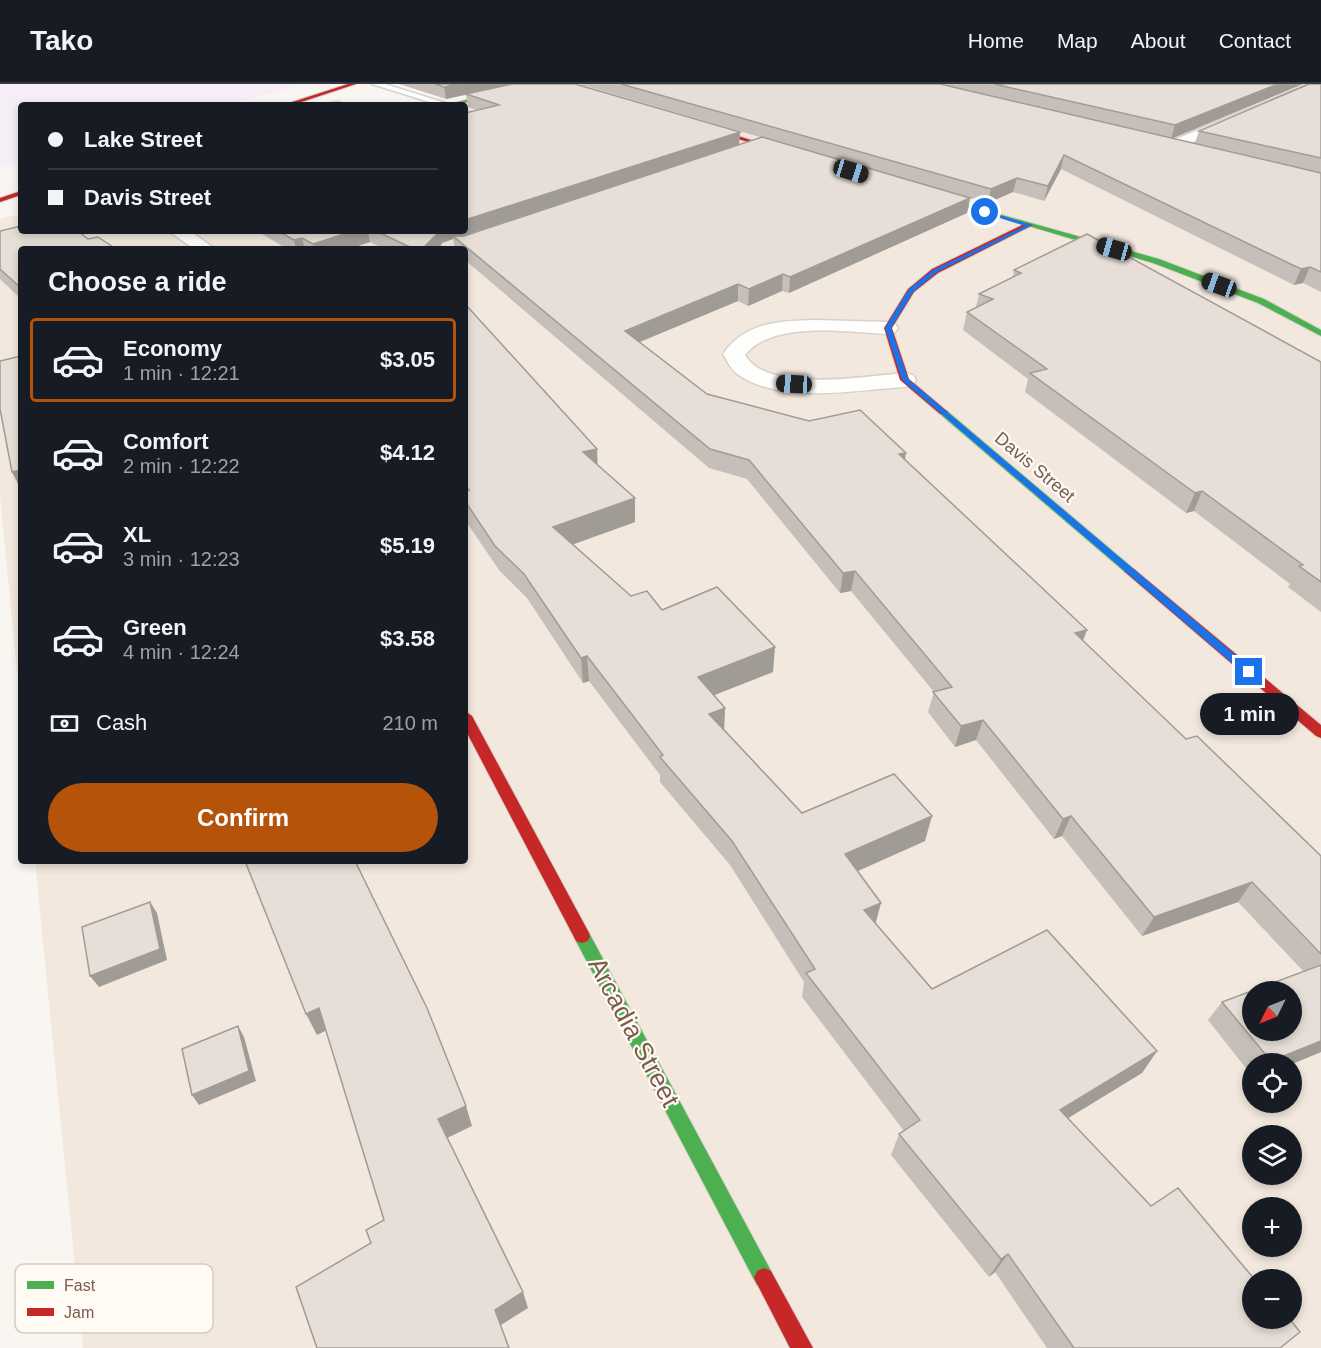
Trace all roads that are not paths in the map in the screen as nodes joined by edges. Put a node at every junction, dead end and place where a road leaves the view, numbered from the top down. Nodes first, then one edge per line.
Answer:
1 (353, 84) edge
2 (376, 84) edge
3 (1320, 84) edge
4 (532, 85) edge
5 (296, 102) edge
6 (438, 102) edge
7 (461, 102) edge
8 (682, 121) edge
9 (762, 144) junction
10 (1197, 151) edge
11 (739, 152) edge
12 (806, 158) edge
13 (918, 192) edge
14 (18, 194) edge
15 (0, 200) edge
16 (18, 204) edge
17 (0, 207) edge
18 (1029, 225) junction
19 (183, 234) edge
20 (201, 246) edge
21 (888, 328) junction
22 (1321, 333) edge
23 (905, 380) junction
24 (468, 722) edge
25 (1321, 733) edge
26 (802, 1348) edge

1 - 5 street
2 - 6 lane
3 - 10 street
4 - 7 street
8 - 9 street
9 - 11 street
9 - 12 street
13 - 18 street
14 - 15 street
16 - 17 street
18 - 21 street
18 - 22 street
19 - 20 street
21 - 23 street
21 - 23 street
23 - 25 street, Davis Street
24 - 26 street, Arcadia Street

